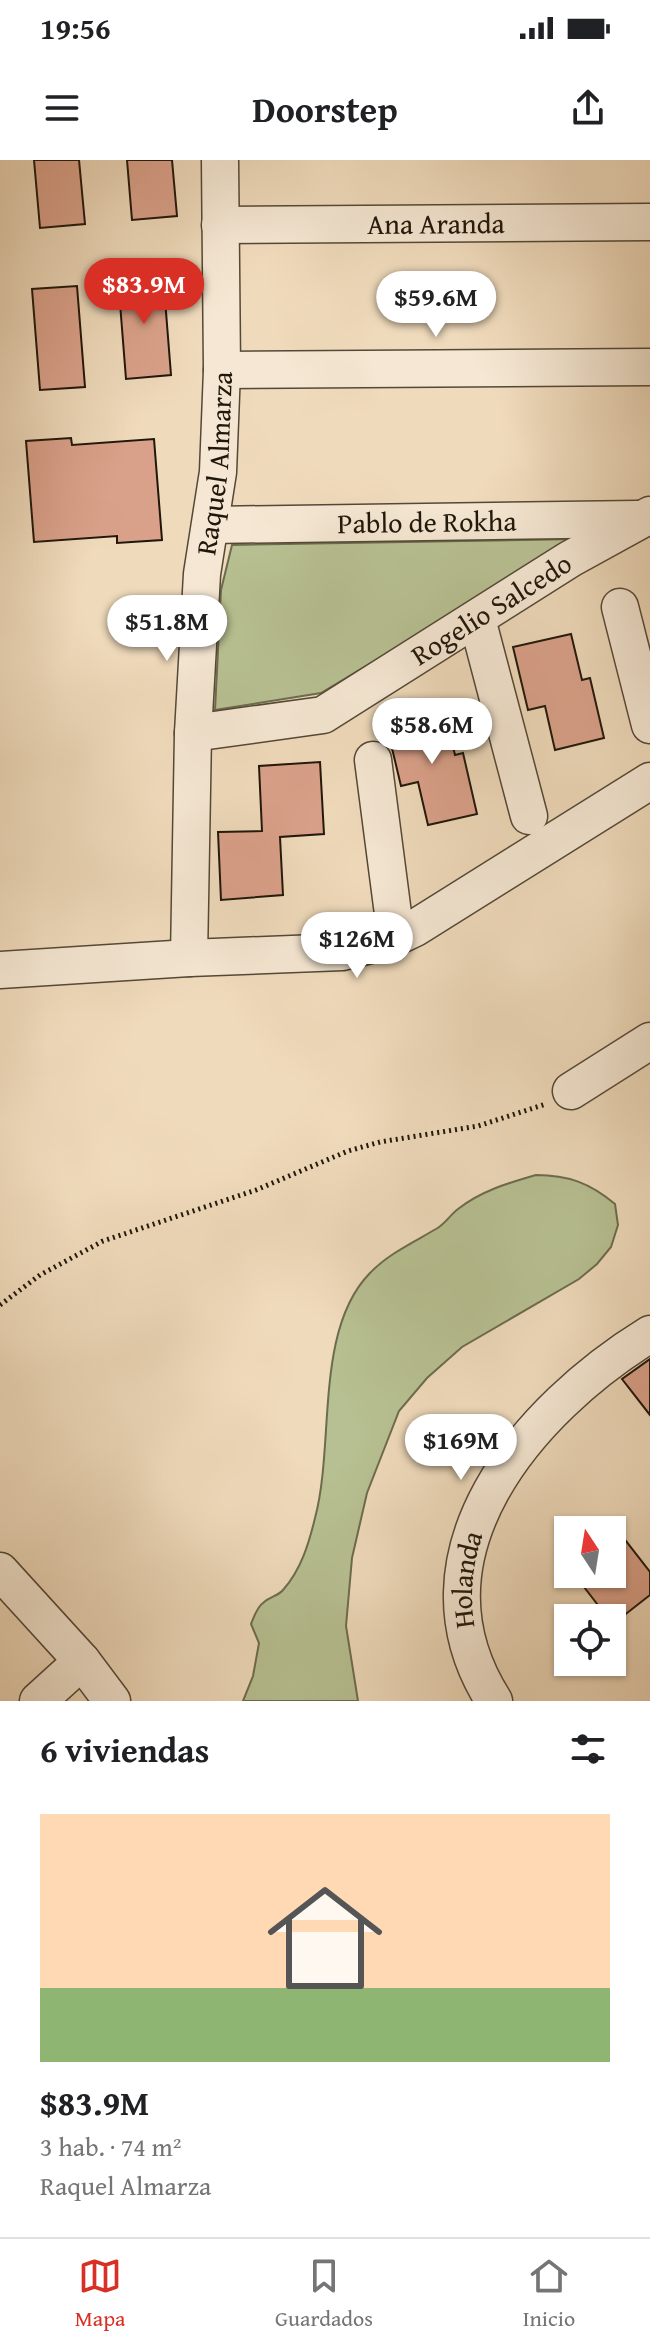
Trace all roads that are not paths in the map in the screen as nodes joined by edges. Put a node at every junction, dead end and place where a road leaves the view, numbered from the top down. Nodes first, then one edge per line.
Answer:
1 (220, 160) edge
2 (650, 222) edge
3 (220, 225) junction
4 (650, 367) edge
5 (222, 370) junction
6 (646, 517) edge
7 (211, 525) junction
8 (620, 607) dead end
9 (477, 619) junction
10 (650, 725) edge
11 (193, 733) junction
12 (373, 760) dead end
13 (650, 781) edge
14 (529, 816) dead end
15 (396, 937) junction
16 (189, 958) junction
17 (0, 970) edge
18 (650, 1041) edge
19 (571, 1091) road end
20 (650, 1334) edge
21 (0, 1571) edge
22 (82, 1661) junction
23 (38, 1701) edge
24 (112, 1701) edge
25 (494, 1701) edge

1 - 3 street, Raquel Almarza
2 - 3 street, Ana Aranda
3 - 5 street, Raquel Almarza
4 - 5 street
5 - 7 street, Raquel Almarza
6 - 7 street, Pablo de Rokha
6 - 9 street, Rogelio Salcedo
7 - 11 street, Raquel Almarza
8 - 10 street
9 - 11 street, Rogelio Salcedo
9 - 14 street
11 - 16 street, Raquel Almarza
12 - 15 street
13 - 15 street
15 - 16 street
16 - 17 street
18 - 19 street
20 - 25 street, Holanda
21 - 22 street
22 - 23 street
22 - 24 street

